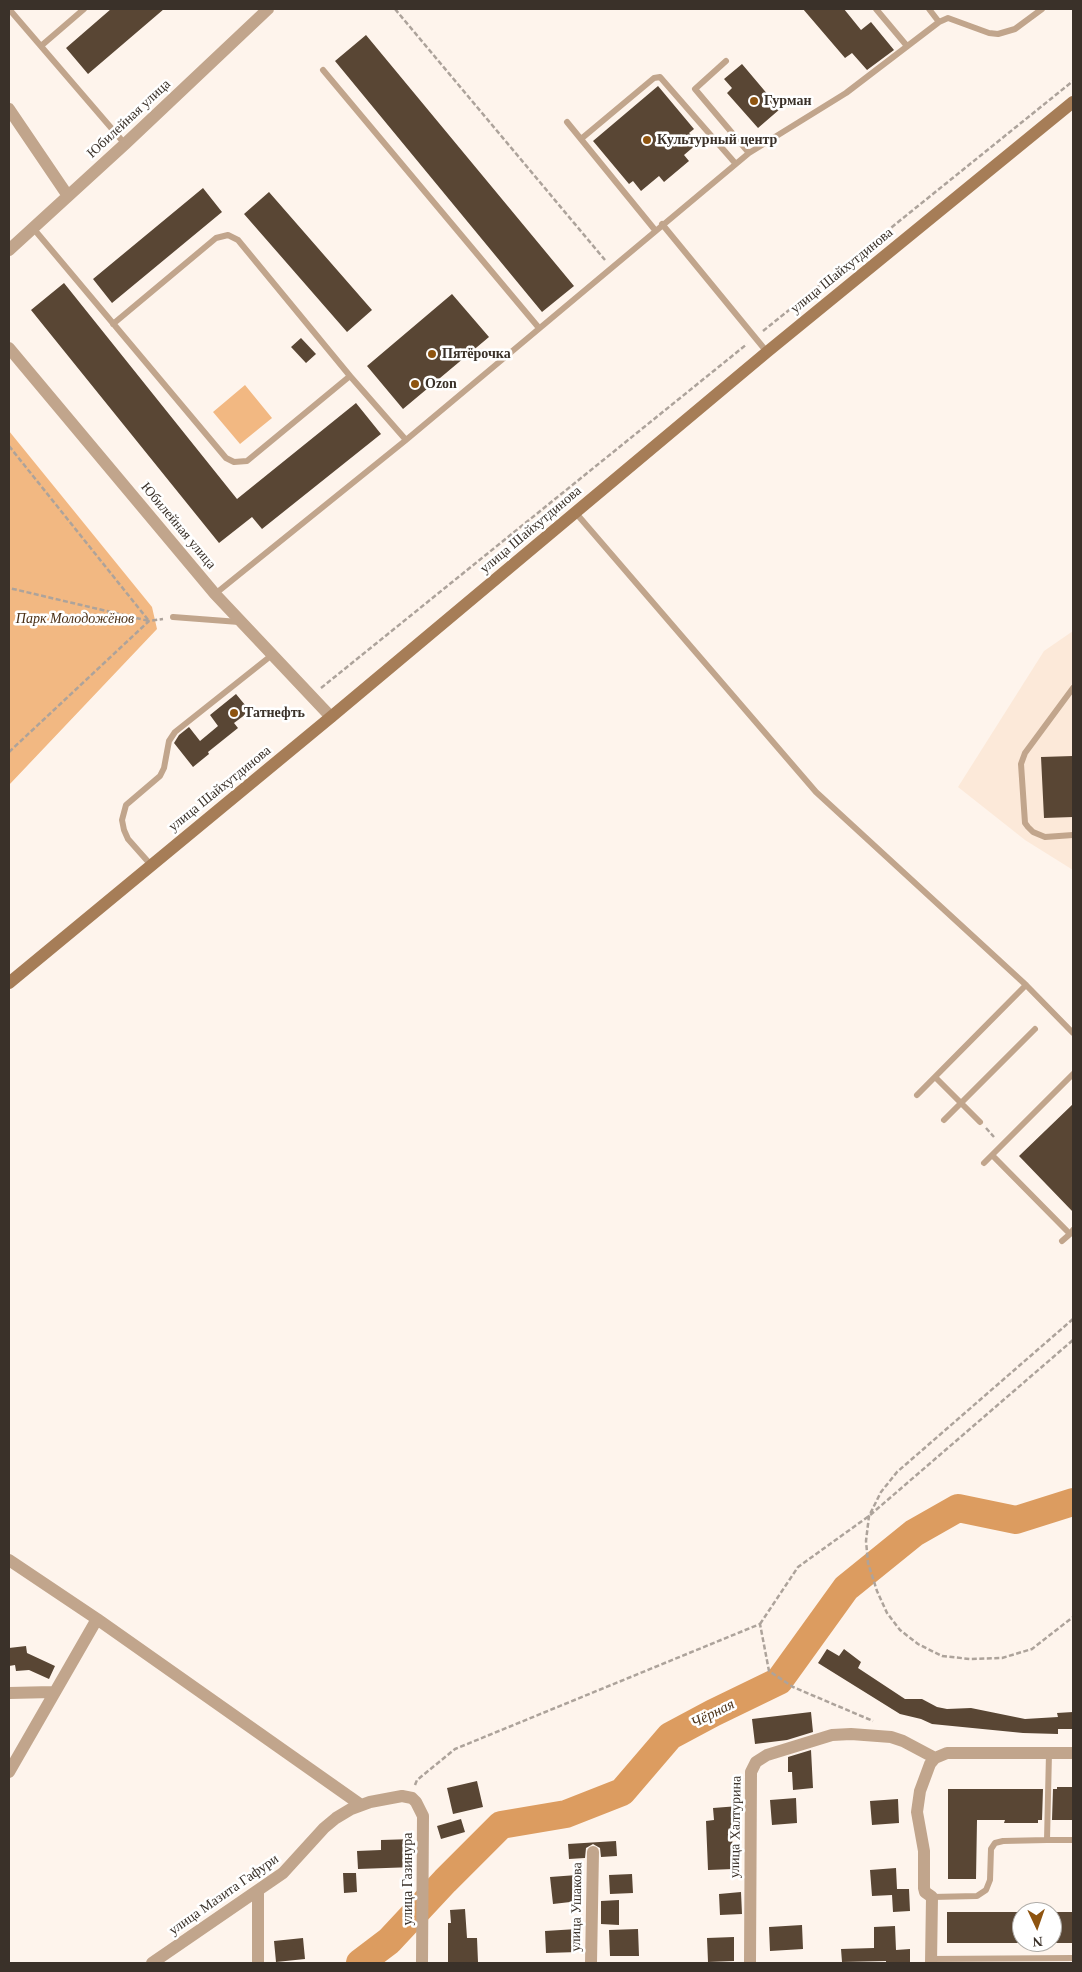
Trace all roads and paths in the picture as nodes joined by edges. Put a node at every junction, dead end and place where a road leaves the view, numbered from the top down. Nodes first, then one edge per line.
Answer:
1 (9, 9) edge
2 (84, 9) edge
3 (268, 9) edge
4 (395, 9) edge
5 (876, 9) edge
6 (929, 9) edge
7 (1042, 9) edge
8 (940, 22) junction
9 (41, 46) junction
10 (907, 46) junction
11 (726, 61) dead end
12 (323, 70) dead end
13 (1073, 81) edge
14 (1073, 102) edge
15 (9, 108) edge
16 (567, 122) dead end
17 (581, 139) junction
18 (125, 144) junction
19 (749, 153) junction
20 (735, 163) junction
21 (68, 196) junction
22 (662, 224) junction
23 (33, 228) junction
24 (655, 230) junction
25 (9, 250) edge
26 (611, 267) junction
27 (114, 324) junction
28 (539, 328) junction
29 (755, 338) junction
30 (9, 348) edge
31 (767, 352) junction
32 (350, 376) junction
33 (406, 440) junction
34 (9, 446) edge
35 (575, 512) junction
36 (9, 588) edge
37 (215, 594) junction
38 (173, 617) joint
39 (149, 621) junction
40 (241, 622) junction
41 (272, 655) junction
42 (1073, 688) edge
43 (311, 696) junction
44 (331, 717) junction
45 (9, 752) edge
46 (1073, 835) edge
47 (151, 865) junction
48 (9, 982) edge
49 (1026, 985) junction
50 (1035, 1029) dead end
51 (1073, 1033) edge
52 (1073, 1074) edge
53 (935, 1078) junction
54 (917, 1095) dead end
55 (961, 1103) junction
56 (944, 1120) dead end
57 (980, 1122) joint
58 (1002, 1145) junction
59 (992, 1155) junction
60 (984, 1163) dead end
61 (1071, 1232) edge
62 (1062, 1241) dead end
63 (1073, 1318) edge
64 (1073, 1340) edge
65 (869, 1516) junction
66 (9, 1560) edge
67 (1073, 1617) edge
68 (97, 1618) junction
69 (760, 1624) junction
70 (793, 1687) dead end
71 (53, 1692) junction
72 (9, 1694) edge
73 (1049, 1753) junction
74 (1073, 1753) edge
75 (935, 1758) junction
76 (9, 1772) edge
77 (412, 1798) junction
78 (361, 1805) junction
79 (1047, 1840) junction
80 (1073, 1840) edge
81 (593, 1852) dead end
82 (258, 1891) junction
83 (932, 1897) junction
84 (1073, 1958) edge
85 (931, 1961) edge
86 (993, 1961) edge
87 (152, 1963) edge
88 (258, 1963) edge
89 (422, 1963) edge
90 (591, 1963) edge
91 (750, 1963) edge

1 - 9 lane
2 - 9 lane
3 - 18 street, Юбилейная улица
4 - 26 path
5 - 10 lane
6 - 8 lane
7 - 8 lane
8 - 10 lane
9 - 18 lane
10 - 19 lane
11 - 19 lane
12 - 28 lane
13 - 29 path
14 - 31 main road, улица Шайхутдинова
15 - 21 street
16 - 17 lane
17 - 20 lane
17 - 24 lane
18 - 21 street, Юбилейная улица
19 - 20 lane
20 - 22 lane
21 - 23 street, Юбилейная улица
22 - 24 lane
22 - 29 lane
23 - 25 street, Юбилейная улица
23 - 27 lane
24 - 26 lane
26 - 28 lane
27 - 32 lane
27 - 32 lane
28 - 33 lane
29 - 31 lane
29 - 43 path
30 - 37 street, Юбилейная улица
31 - 35 main road, улица Шайхутдинова
32 - 33 lane
33 - 37 lane
34 - 39 path
35 - 44 main road, улица Шайхутдинова
35 - 49 lane
36 - 39 path
37 - 40 street, Юбилейная улица
38 - 39 path
38 - 40 lane
39 - 45 path
40 - 41 street, Юбилейная улица
41 - 43 street, Юбилейная улица
41 - 47 lane
42 - 46 lane
43 - 44 street, Юбилейная улица
44 - 47 main road, улица Шайхутдинова
47 - 48 main road, улица Шайхутдинова
49 - 51 lane
49 - 53 lane
50 - 55 lane
52 - 58 lane
53 - 54 lane
53 - 55 lane
55 - 56 lane
55 - 57 lane
57 - 58 path
58 - 59 lane
59 - 60 lane
59 - 61 lane
61 - 62 lane
63 - 65 path
64 - 65 path
65 - 67 path
65 - 69 path
66 - 68 street
68 - 71 street
68 - 78 street
69 - 70 path
69 - 77 path
71 - 72 street
71 - 76 street
73 - 74 street
73 - 75 street
73 - 79 lane
75 - 83 street
75 - 91 street, улица Халтурина
77 - 78 street, улица Мазита Гафури
77 - 89 street, улица Газинура
78 - 82 street, улица Мазита Гафури
79 - 80 lane
79 - 83 lane
81 - 90 street, улица Ушакова
82 - 87 street, улица Мазита Гафури
82 - 88 street
83 - 85 street
84 - 86 lane
85 - 86 lane

